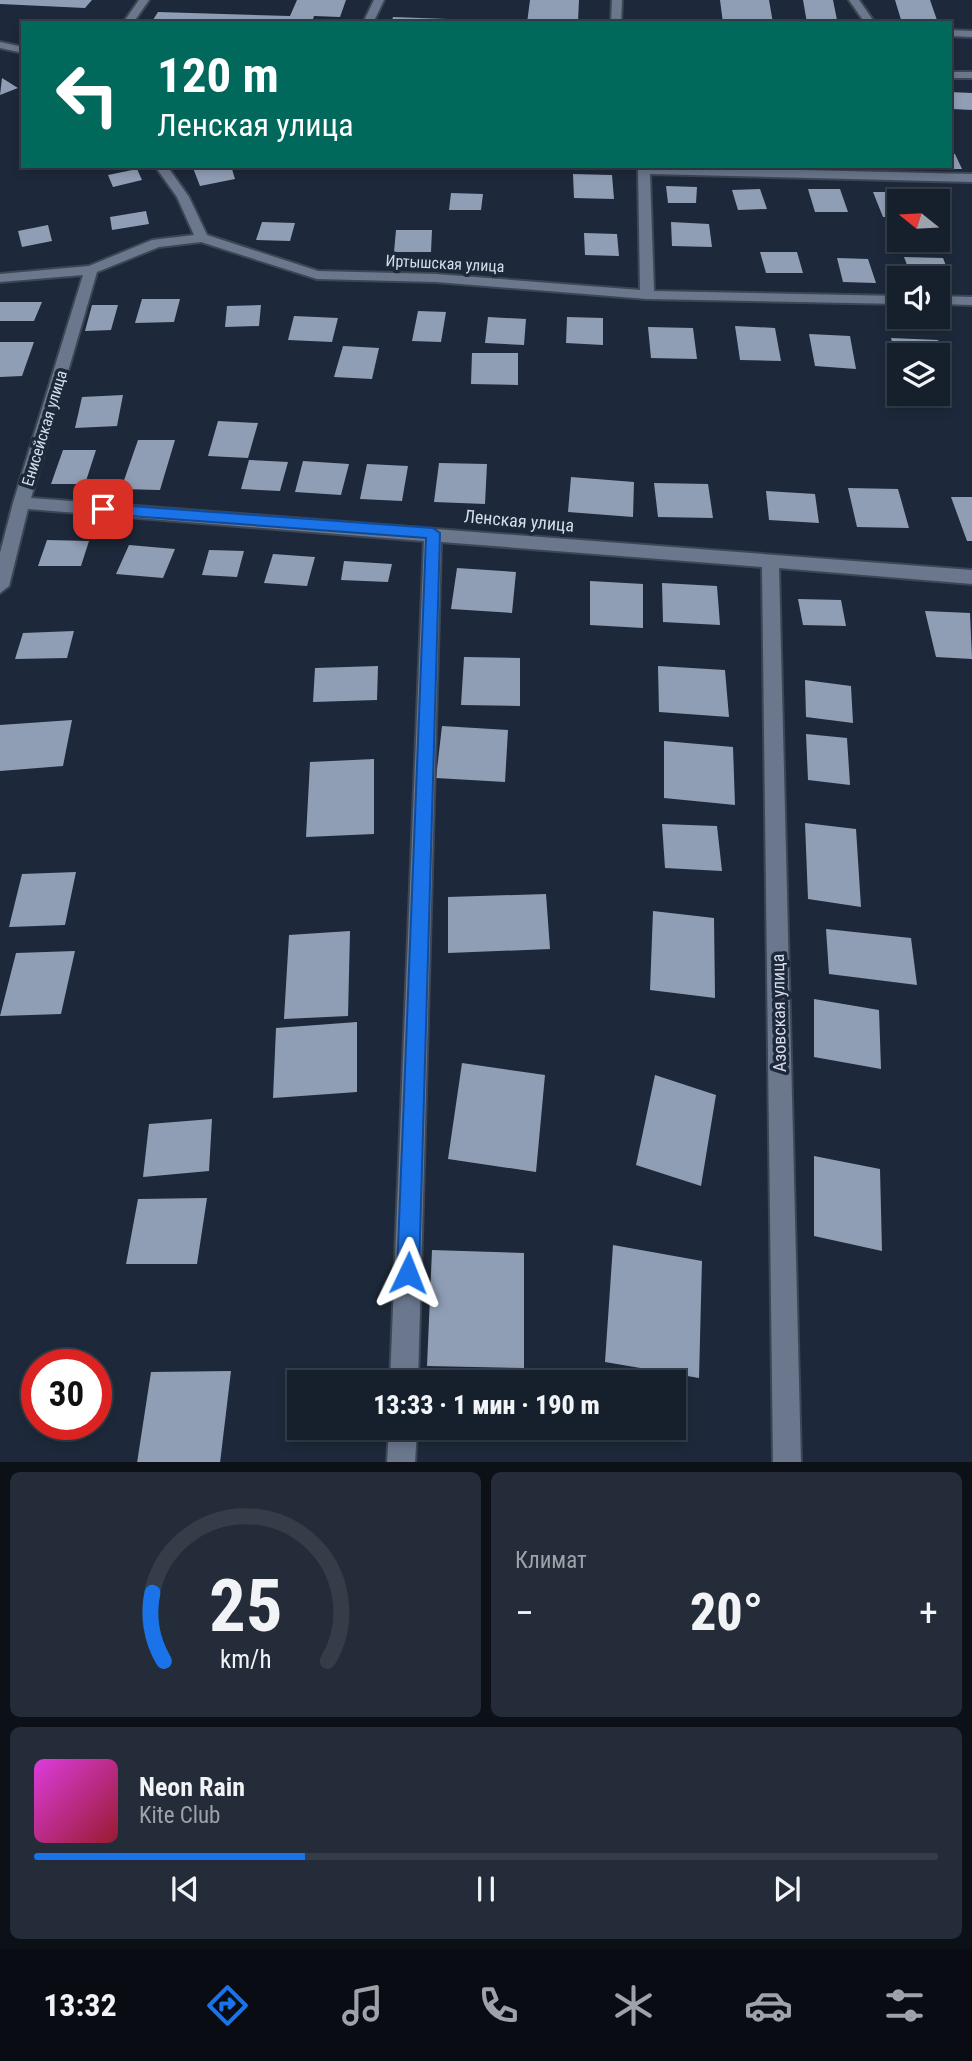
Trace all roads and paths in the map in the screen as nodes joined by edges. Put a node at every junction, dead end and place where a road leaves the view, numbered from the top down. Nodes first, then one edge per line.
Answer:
1 (144, 0) edge
2 (379, 0) edge
3 (617, 0) edge
4 (855, 0) edge
5 (129, 21) edge
6 (369, 21) edge
7 (616, 21) edge
8 (869, 21) edge
9 (952, 33) edge
10 (972, 34) edge
11 (0, 45) edge
12 (21, 50) edge
13 (952, 75) edge
14 (972, 75) edge
15 (162, 168) edge
16 (645, 168) edge
17 (972, 178) edge
18 (202, 238) junction
19 (91, 270) junction
20 (0, 278) edge
21 (647, 295) junction
22 (887, 300) edge
23 (950, 300) edge
24 (972, 301) edge
25 (21, 503) junction
26 (433, 533) junction
27 (770, 563) junction
28 (972, 577) edge
29 (0, 586) edge
30 (404, 1370) edge
31 (402, 1440) edge
32 (401, 1462) edge
33 (787, 1462) edge

1 - 5 street
2 - 6 street
3 - 7 street
4 - 8 street
9 - 10 street
11 - 12 street
13 - 14 street
15 - 18 street
16 - 17 street
16 - 21 street
18 - 19 street, Иртышская улица
18 - 21 street, Иртышская улица
19 - 20 street, Иртышская улица
19 - 25 street, Енисейская улица
21 - 22 street, Иртышская улица
23 - 24 street
25 - 26 street, Ленская улица
25 - 29 street, Енисейская улица
26 - 27 street, Ленская улица
26 - 30 street
27 - 28 street, Ленская улица
27 - 33 street, Азовская улица
31 - 32 street

